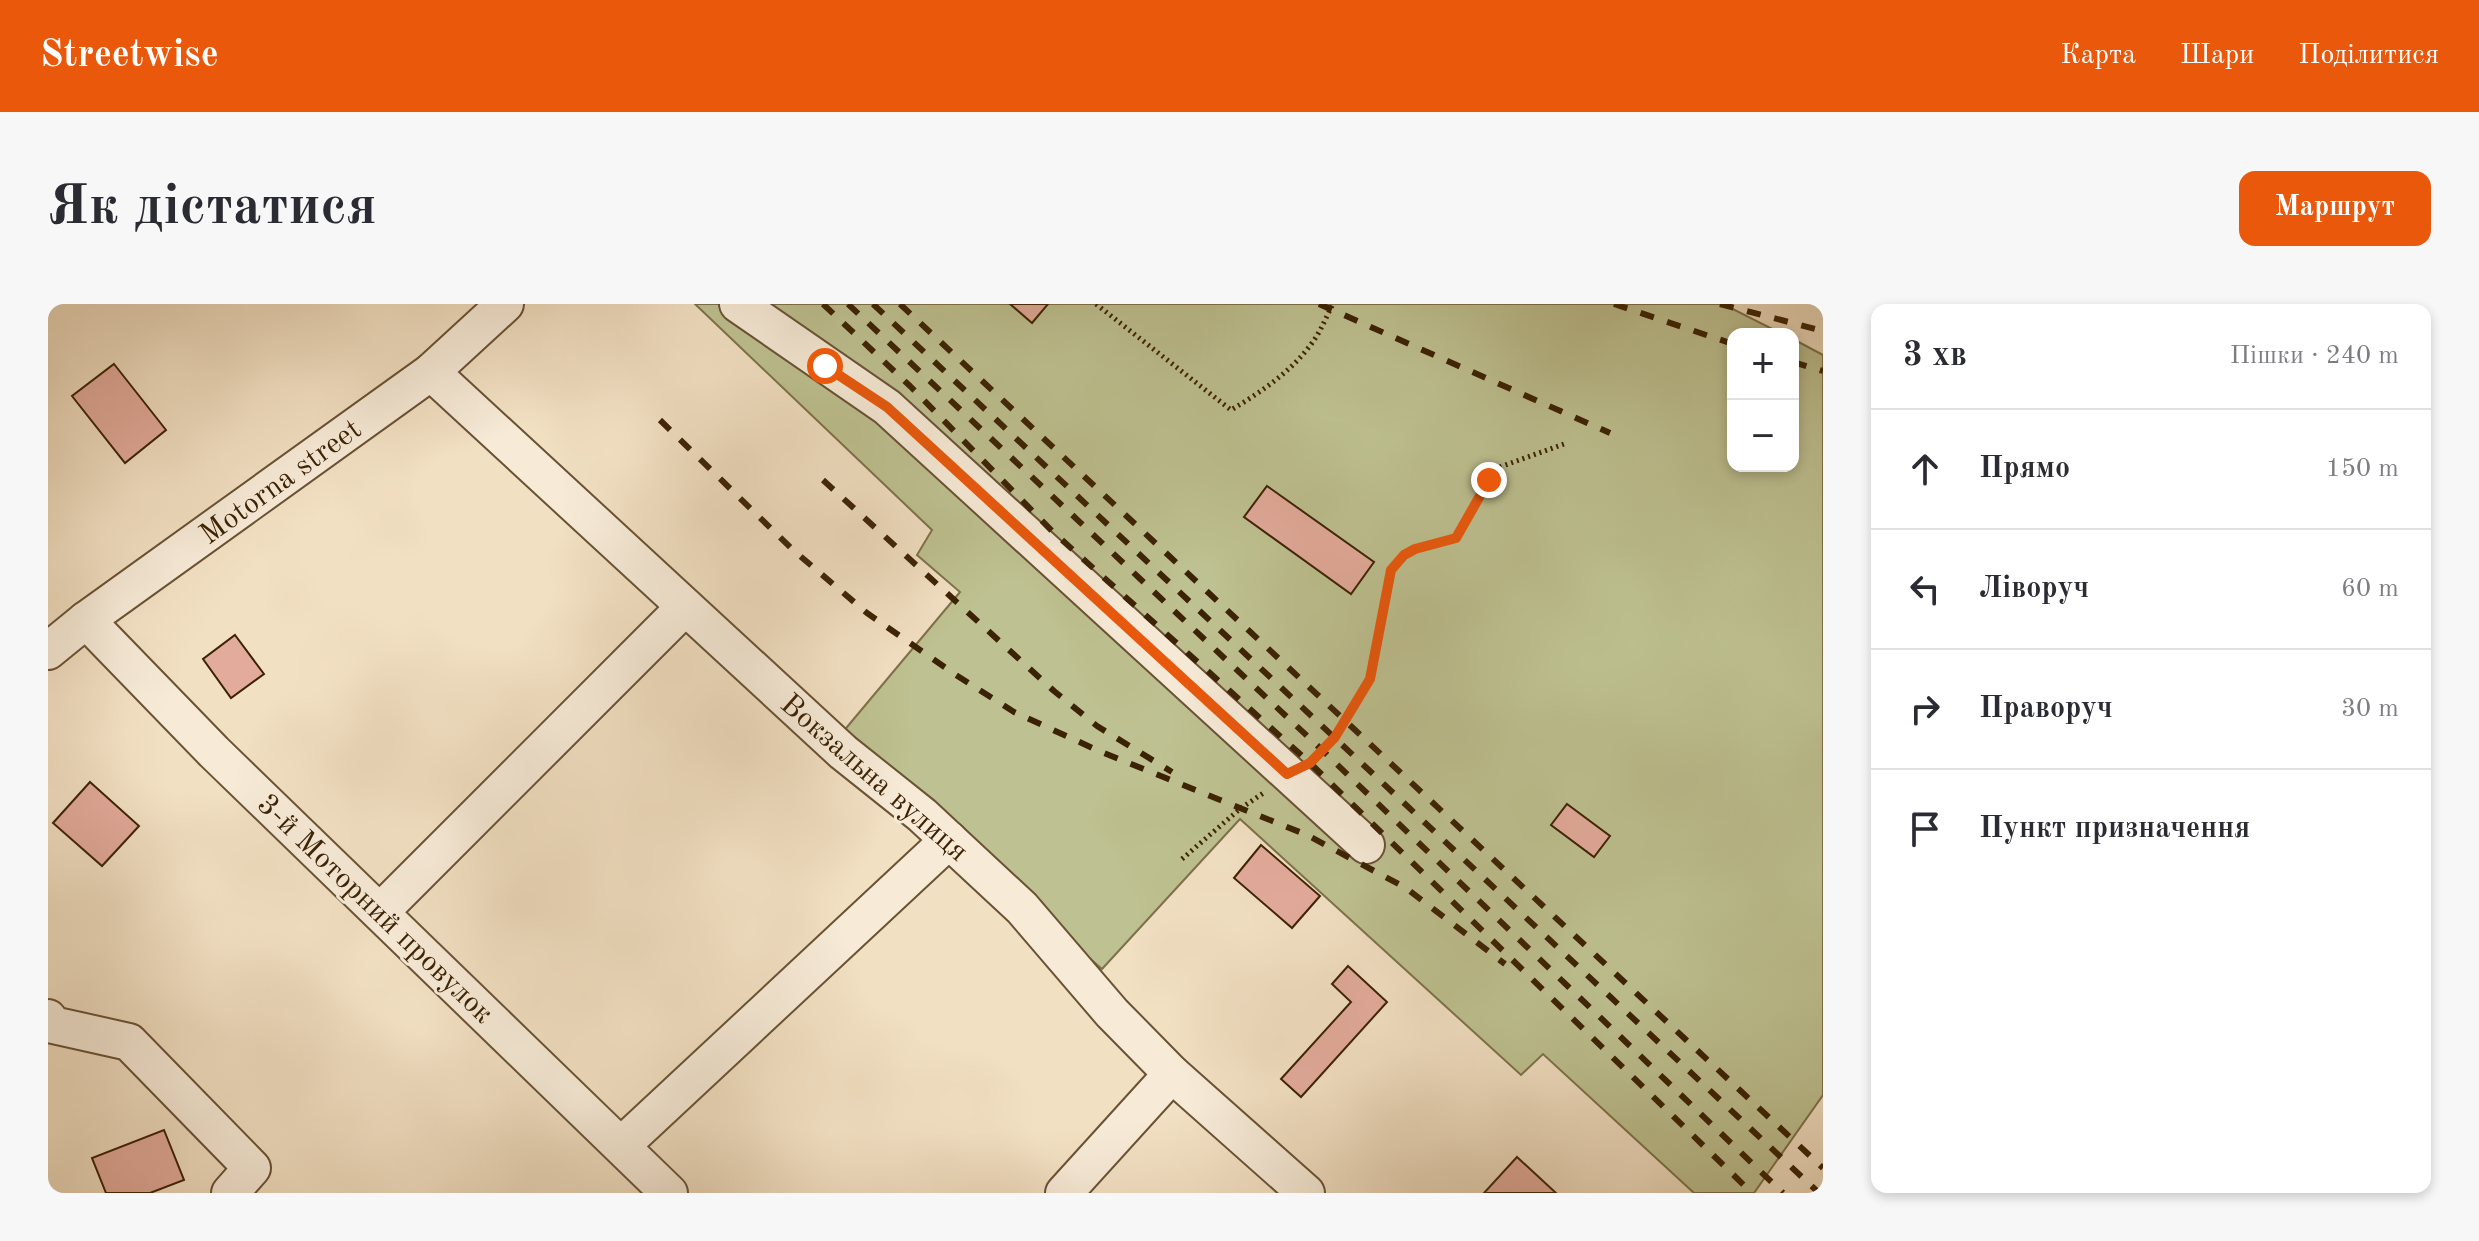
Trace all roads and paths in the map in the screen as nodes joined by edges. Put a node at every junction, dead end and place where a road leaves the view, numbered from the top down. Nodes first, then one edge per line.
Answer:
1 (505, 304) edge
2 (738, 304) edge
3 (1096, 304) edge
4 (1333, 304) edge
5 (431, 372) junction
6 (1564, 444) dead end
7 (685, 607) junction
8 (86, 620) junction
9 (48, 651) edge
10 (1287, 774) junction
11 (949, 840) junction
12 (1366, 845) dead end
13 (1182, 859) dead end
14 (380, 912) junction
15 (48, 1018) edge
16 (1172, 1074) junction
17 (622, 1145) junction
18 (230, 1193) edge
19 (669, 1193) edge
20 (1064, 1193) edge
21 (1306, 1193) edge

1 - 5 street, Motorna street
2 - 10 street
3 - 4 path
5 - 7 street, Вокзальна вулиця
5 - 8 street, Motorna street
6 - 10 path
7 - 11 street, Вокзальна вулиця
7 - 14 street
8 - 9 street, Motorna street
8 - 14 street, 3-й Моторний провулок
10 - 12 street
10 - 13 path
11 - 16 street, Вокзальна вулиця
11 - 17 street
14 - 17 street, 3-й Моторний провулок
15 - 18 street
16 - 20 street
16 - 21 street, Вокзальна вулиця
17 - 19 street, 3-й Моторний провулок

